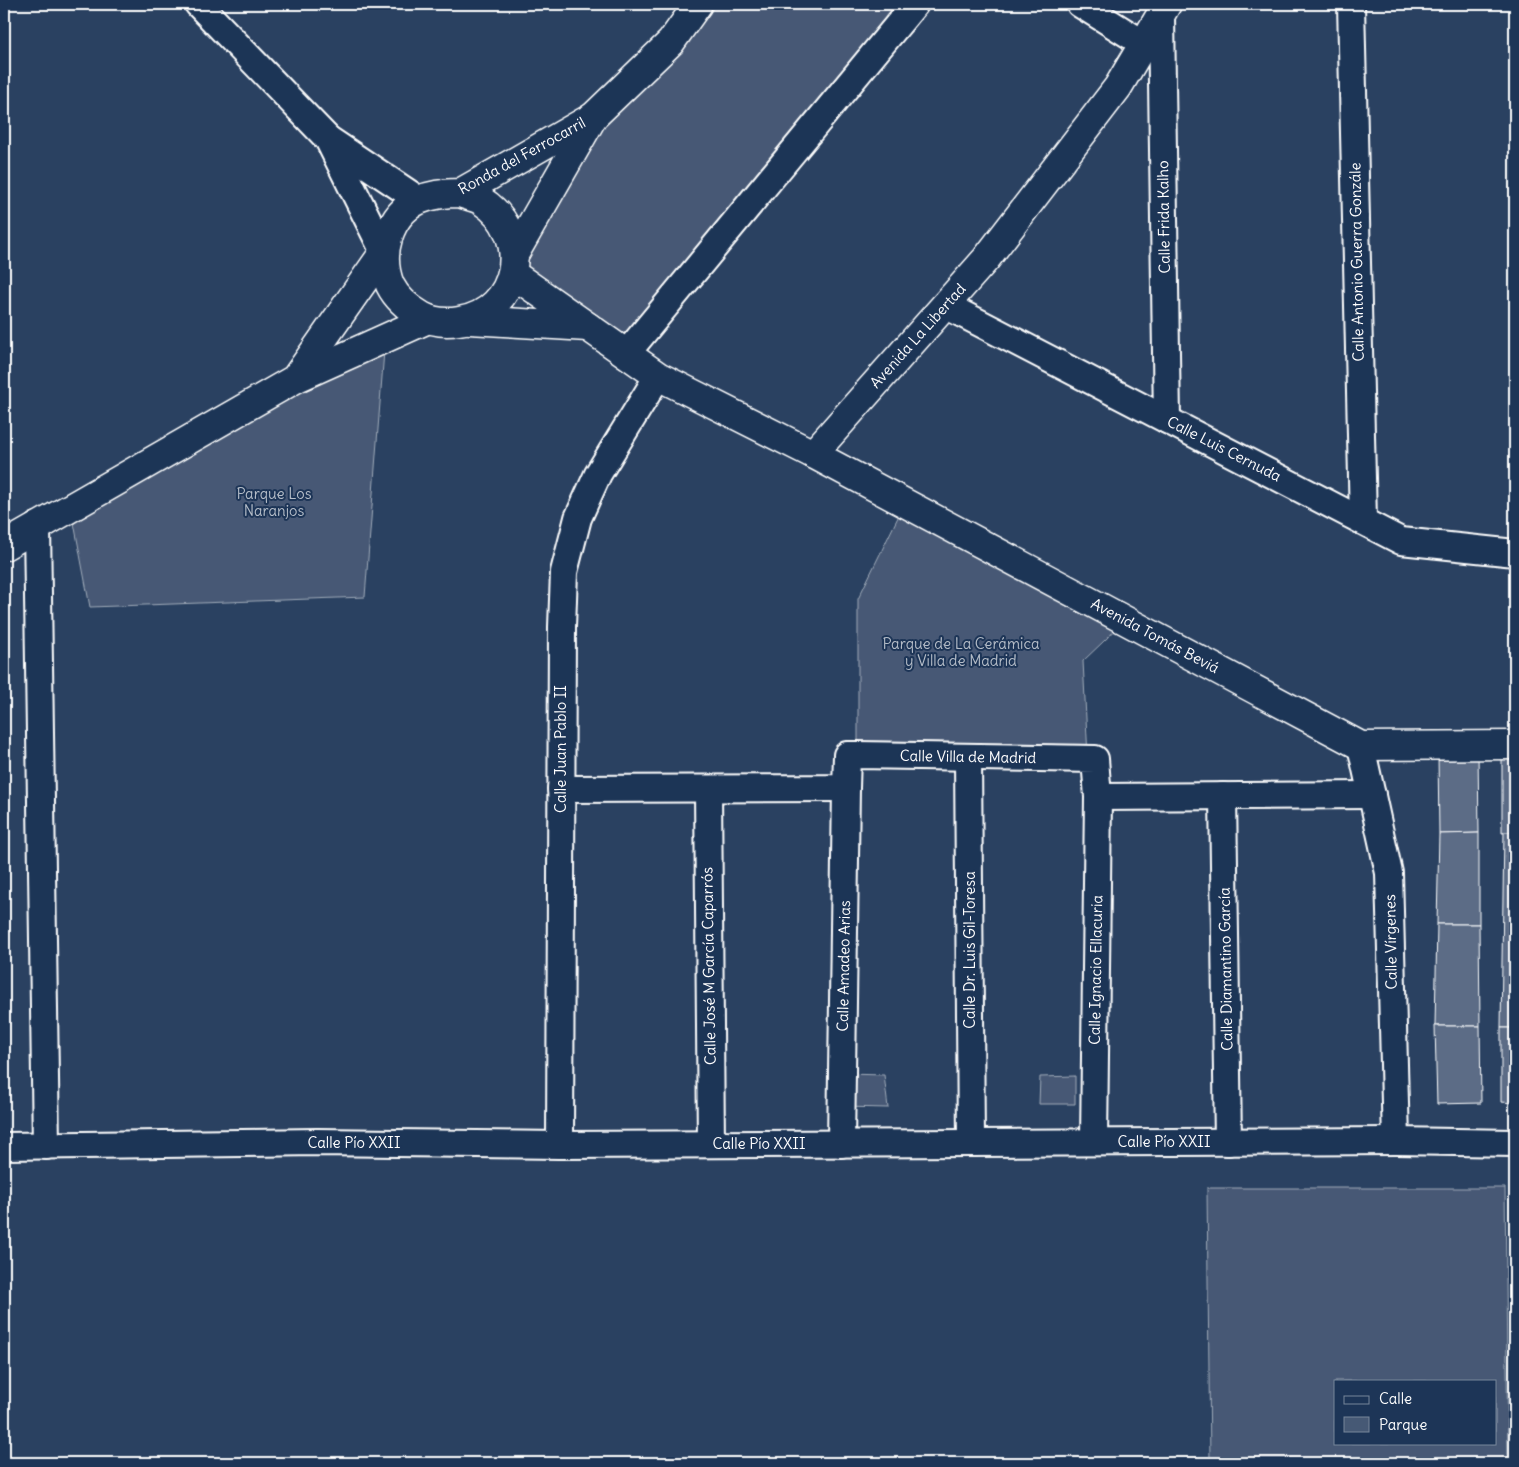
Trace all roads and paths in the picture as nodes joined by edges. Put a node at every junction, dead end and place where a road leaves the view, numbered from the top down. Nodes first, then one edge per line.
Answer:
1 (198, 4) edge
2 (698, 4) edge
3 (915, 4) edge
4 (1080, 4) edge
5 (1351, 4) edge
6 (1164, 9) edge
7 (1144, 44) junction
8 (593, 117) junction
9 (328, 138) junction
10 (460, 193) junction
11 (418, 200) junction
12 (384, 252) junction
13 (514, 263) junction
14 (946, 305) junction
15 (428, 319) junction
16 (470, 320) junction
17 (588, 327) junction
18 (626, 354) junction
19 (658, 376) junction
20 (295, 379) junction
21 (1167, 420) junction
22 (813, 454) junction
23 (1363, 521) junction
24 (37, 526) junction
25 (4, 546) edge
26 (1515, 553) edge
27 (1515, 745) edge
28 (1362, 746) junction
29 (968, 757) junction
30 (846, 788) junction
31 (561, 789) junction
32 (708, 789) junction
33 (1372, 795) junction
34 (1223, 796) junction
35 (1098, 797) junction
36 (1396, 1141) junction
37 (1094, 1142) junction
38 (1228, 1142) junction
39 (971, 1143) junction
40 (1515, 1143) edge
41 (711, 1144) junction
42 (841, 1144) junction
43 (560, 1145) junction
44 (4, 1146) edge
45 (46, 1146) junction

1 - 9 street
2 - 8 street
3 - 18 street
4 - 7 street
5 - 23 street, Calle Antonio Guerra Gonzále
6 - 7 street, Avenida La Libertad
6 - 21 street, Calle Frida Kalho
7 - 14 street, Avenida La Libertad
8 - 10 street, Ronda del Ferrocarril
8 - 13 street
9 - 11 street
9 - 12 street
10 - 11 street, Ronda del Ferrocarril
10 - 13 street
11 - 12 street, Ronda del Ferrocarril
12 - 15 street, Ronda del Ferrocarril
12 - 20 street
13 - 16 street
13 - 17 street
14 - 21 street, Calle Luis Cernuda
14 - 22 street, Avenida La Libertad
15 - 16 street
15 - 20 street
16 - 17 street
17 - 18 street
18 - 19 street
19 - 22 street
19 - 31 street, Calle Juan Pablo II
20 - 24 street
21 - 23 street, Calle Luis Cernuda
22 - 28 street, Avenida Tomás Beviá
23 - 26 street, Calle Luis Cernuda
24 - 25 street
24 - 45 street
27 - 28 street, Avenida Tomás Beviá
28 - 33 street, Calle Vírgenes
29 - 30 street, Calle Villa de Madrid
29 - 35 street, Calle Villa de Madrid
29 - 39 street, Calle Dr. Luis Gil-Toresa
30 - 32 street
30 - 42 street, Calle Amadeo Arias
31 - 32 street
31 - 43 street, Calle Juan Pablo II
32 - 41 street, Calle José M García Caparrós
33 - 34 street
33 - 36 street, Calle Vírgenes
34 - 35 street
34 - 38 street, Calle Diamantino García
35 - 37 street, Calle Ignacio Ellacuria
36 - 38 street, Calle Pío XXII
36 - 40 street, Calle Pío XXII
37 - 38 street, Calle Pío XXII
37 - 39 street, Calle Pío XXII
39 - 42 street, Calle Pío XXII
41 - 42 street, Calle Pío XXII
41 - 43 street, Calle Pío XXII
43 - 45 street, Calle Pío XXII
44 - 45 street, Calle Pío XXII

